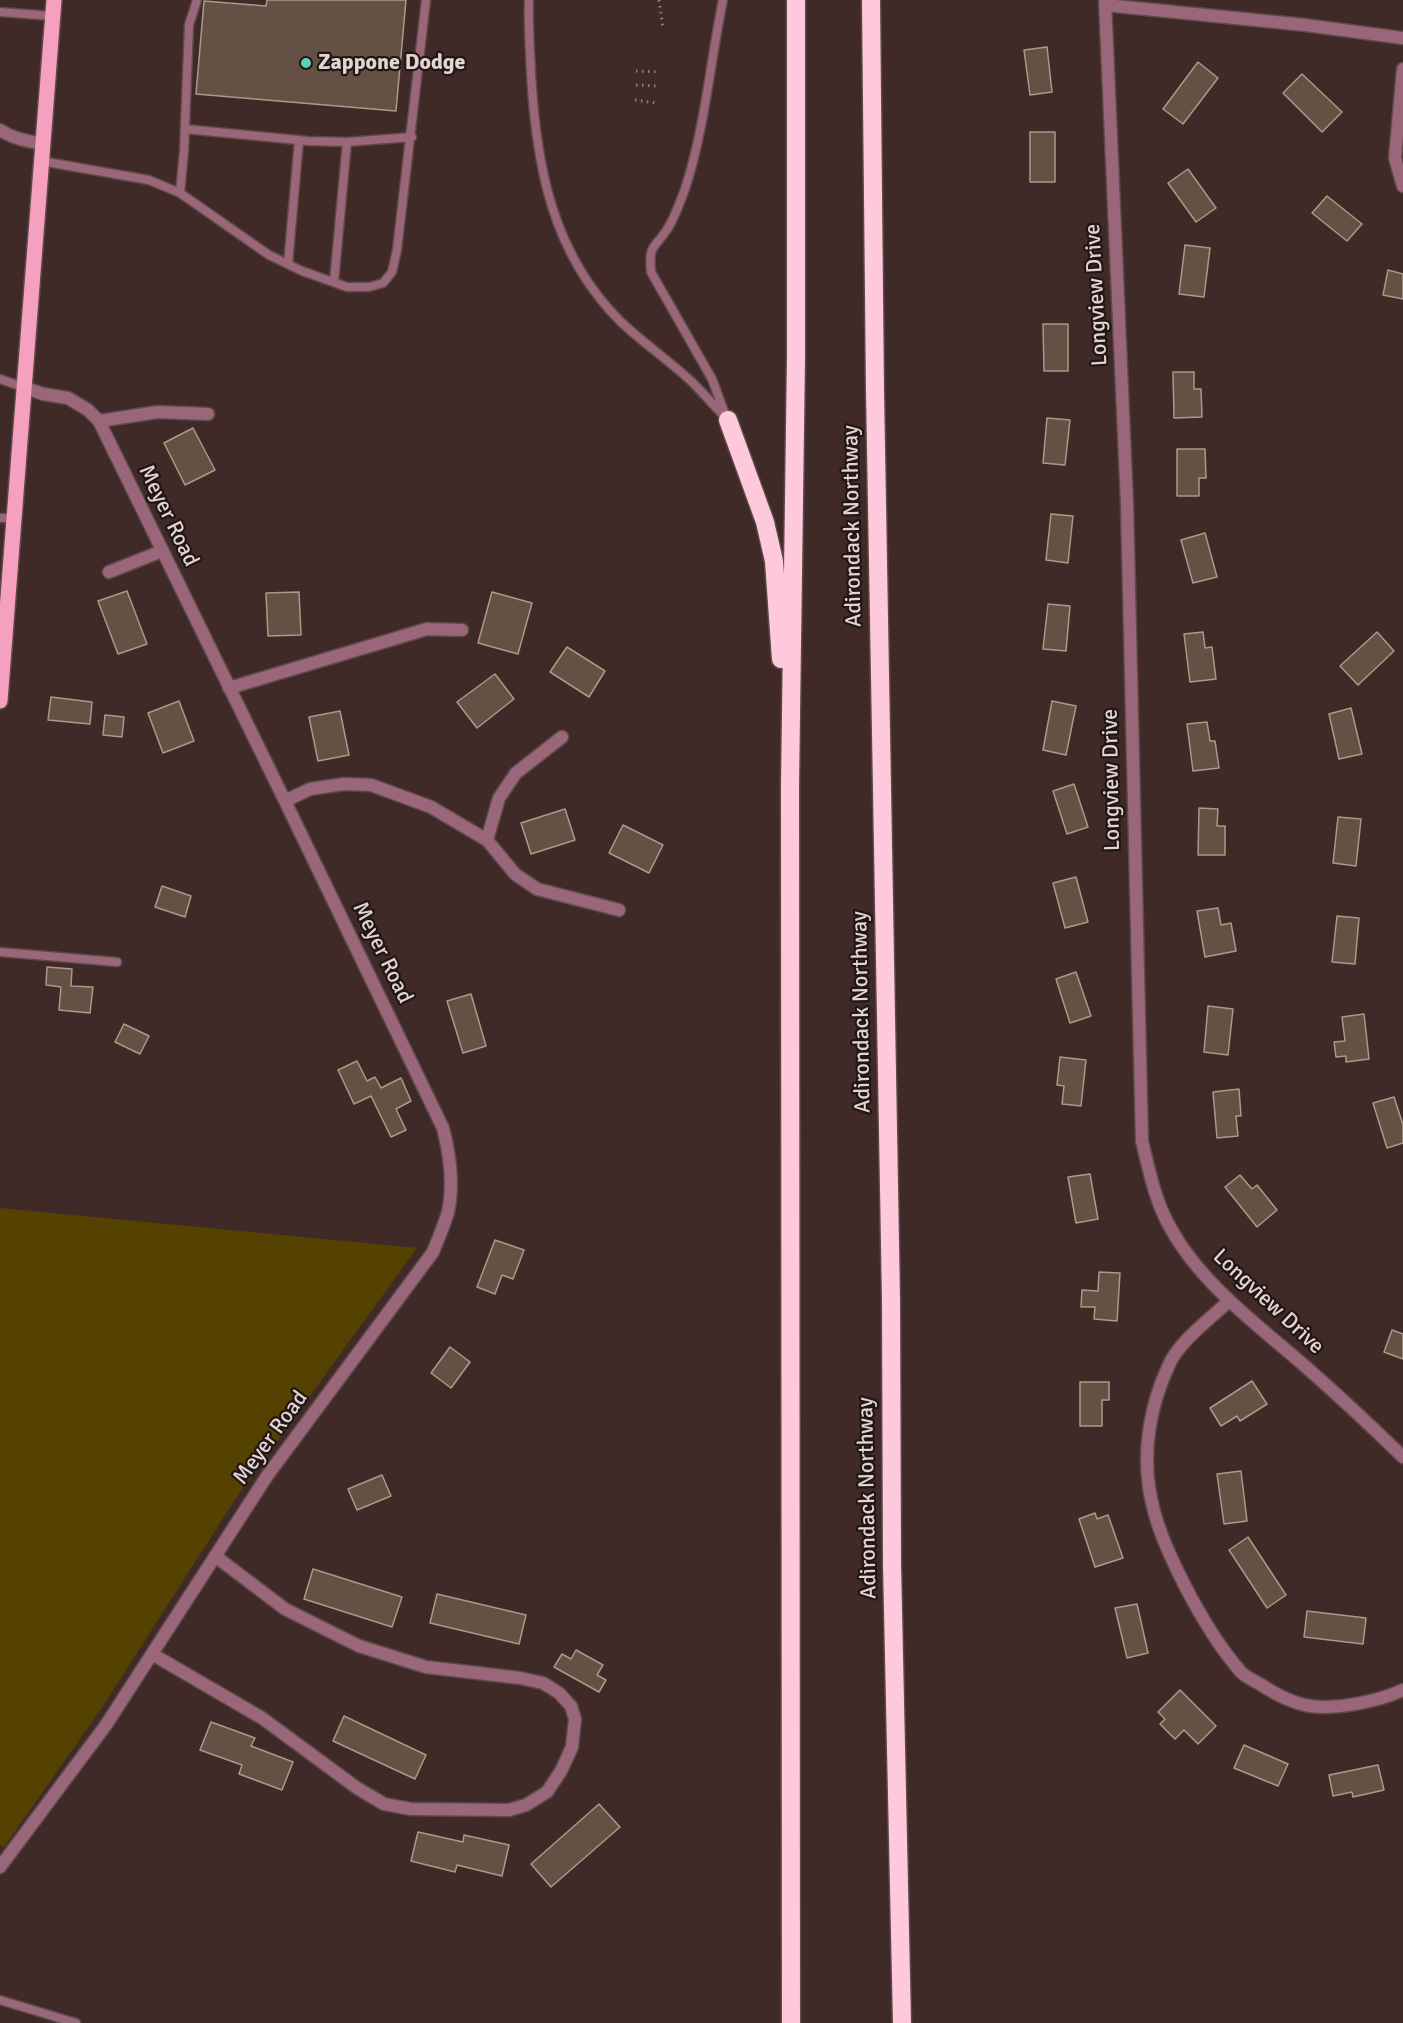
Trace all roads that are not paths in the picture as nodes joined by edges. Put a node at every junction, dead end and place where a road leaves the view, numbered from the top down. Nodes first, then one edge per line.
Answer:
1 (54, 0) edge
2 (197, 0) edge
3 (426, 0) edge
4 (529, 0) edge
5 (723, 0) edge
6 (796, 0) edge
7 (871, 0) edge
8 (1105, 2) edge
9 (0, 12) edge
10 (52, 16) junction
11 (1403, 38) edge
12 (1403, 69) edge
13 (185, 129) junction
14 (0, 130) edge
15 (412, 137) junction
16 (299, 140) junction
17 (347, 142) junction
18 (43, 143) junction
19 (42, 161) junction
20 (1403, 186) edge
21 (180, 193) junction
22 (288, 264) junction
23 (334, 282) junction
24 (0, 379) edge
25 (23, 387) junction
26 (208, 414) dead end
27 (728, 420) junction
28 (99, 421) junction
29 (7, 518) edge
30 (162, 551) junction
31 (109, 572) dead end
32 (462, 630) dead end
33 (228, 688) junction
34 (0, 701) edge
35 (562, 736) dead end
36 (790, 786) junction
37 (285, 801) junction
38 (487, 840) junction
39 (619, 910) dead end
40 (0, 952) edge
41 (117, 962) dead end
42 (1229, 1301) junction
43 (1403, 1457) edge
44 (215, 1556) junction
45 (152, 1654) junction
46 (1403, 1690) edge
47 (0, 1867) edge
48 (0, 2000) edge
49 (76, 2023) edge
50 (791, 2023) edge
51 (902, 2023) edge

1 - 10 main road
2 - 13 lane
3 - 15 lane
4 - 27 lane
5 - 27 lane
6 - 36 highway
7 - 51 highway, Adirondack Northway
8 - 11 street
8 - 42 street, Longview Drive
9 - 10 lane
10 - 18 main road
12 - 20 street
13 - 16 lane
13 - 21 lane
14 - 18 street
15 - 17 lane
15 - 23 lane
16 - 17 lane
16 - 22 lane
17 - 23 lane
18 - 19 main road
19 - 21 lane
19 - 25 main road
21 - 22 lane
22 - 23 lane
24 - 25 lane
25 - 28 street, Meyer Road
25 - 29 main road
26 - 28 street
27 - 36 highway
28 - 30 street, Meyer Road
29 - 34 main road
30 - 31 street
30 - 33 street, Meyer Road
32 - 33 street
33 - 37 street, Meyer Road
35 - 38 street
36 - 50 highway
37 - 38 street
37 - 44 street, Meyer Road
38 - 39 street
40 - 41 lane
42 - 43 street, Longview Drive
42 - 46 street
44 - 45 street, Meyer Road
44 - 45 street
45 - 47 street, Meyer Road
48 - 49 lane

